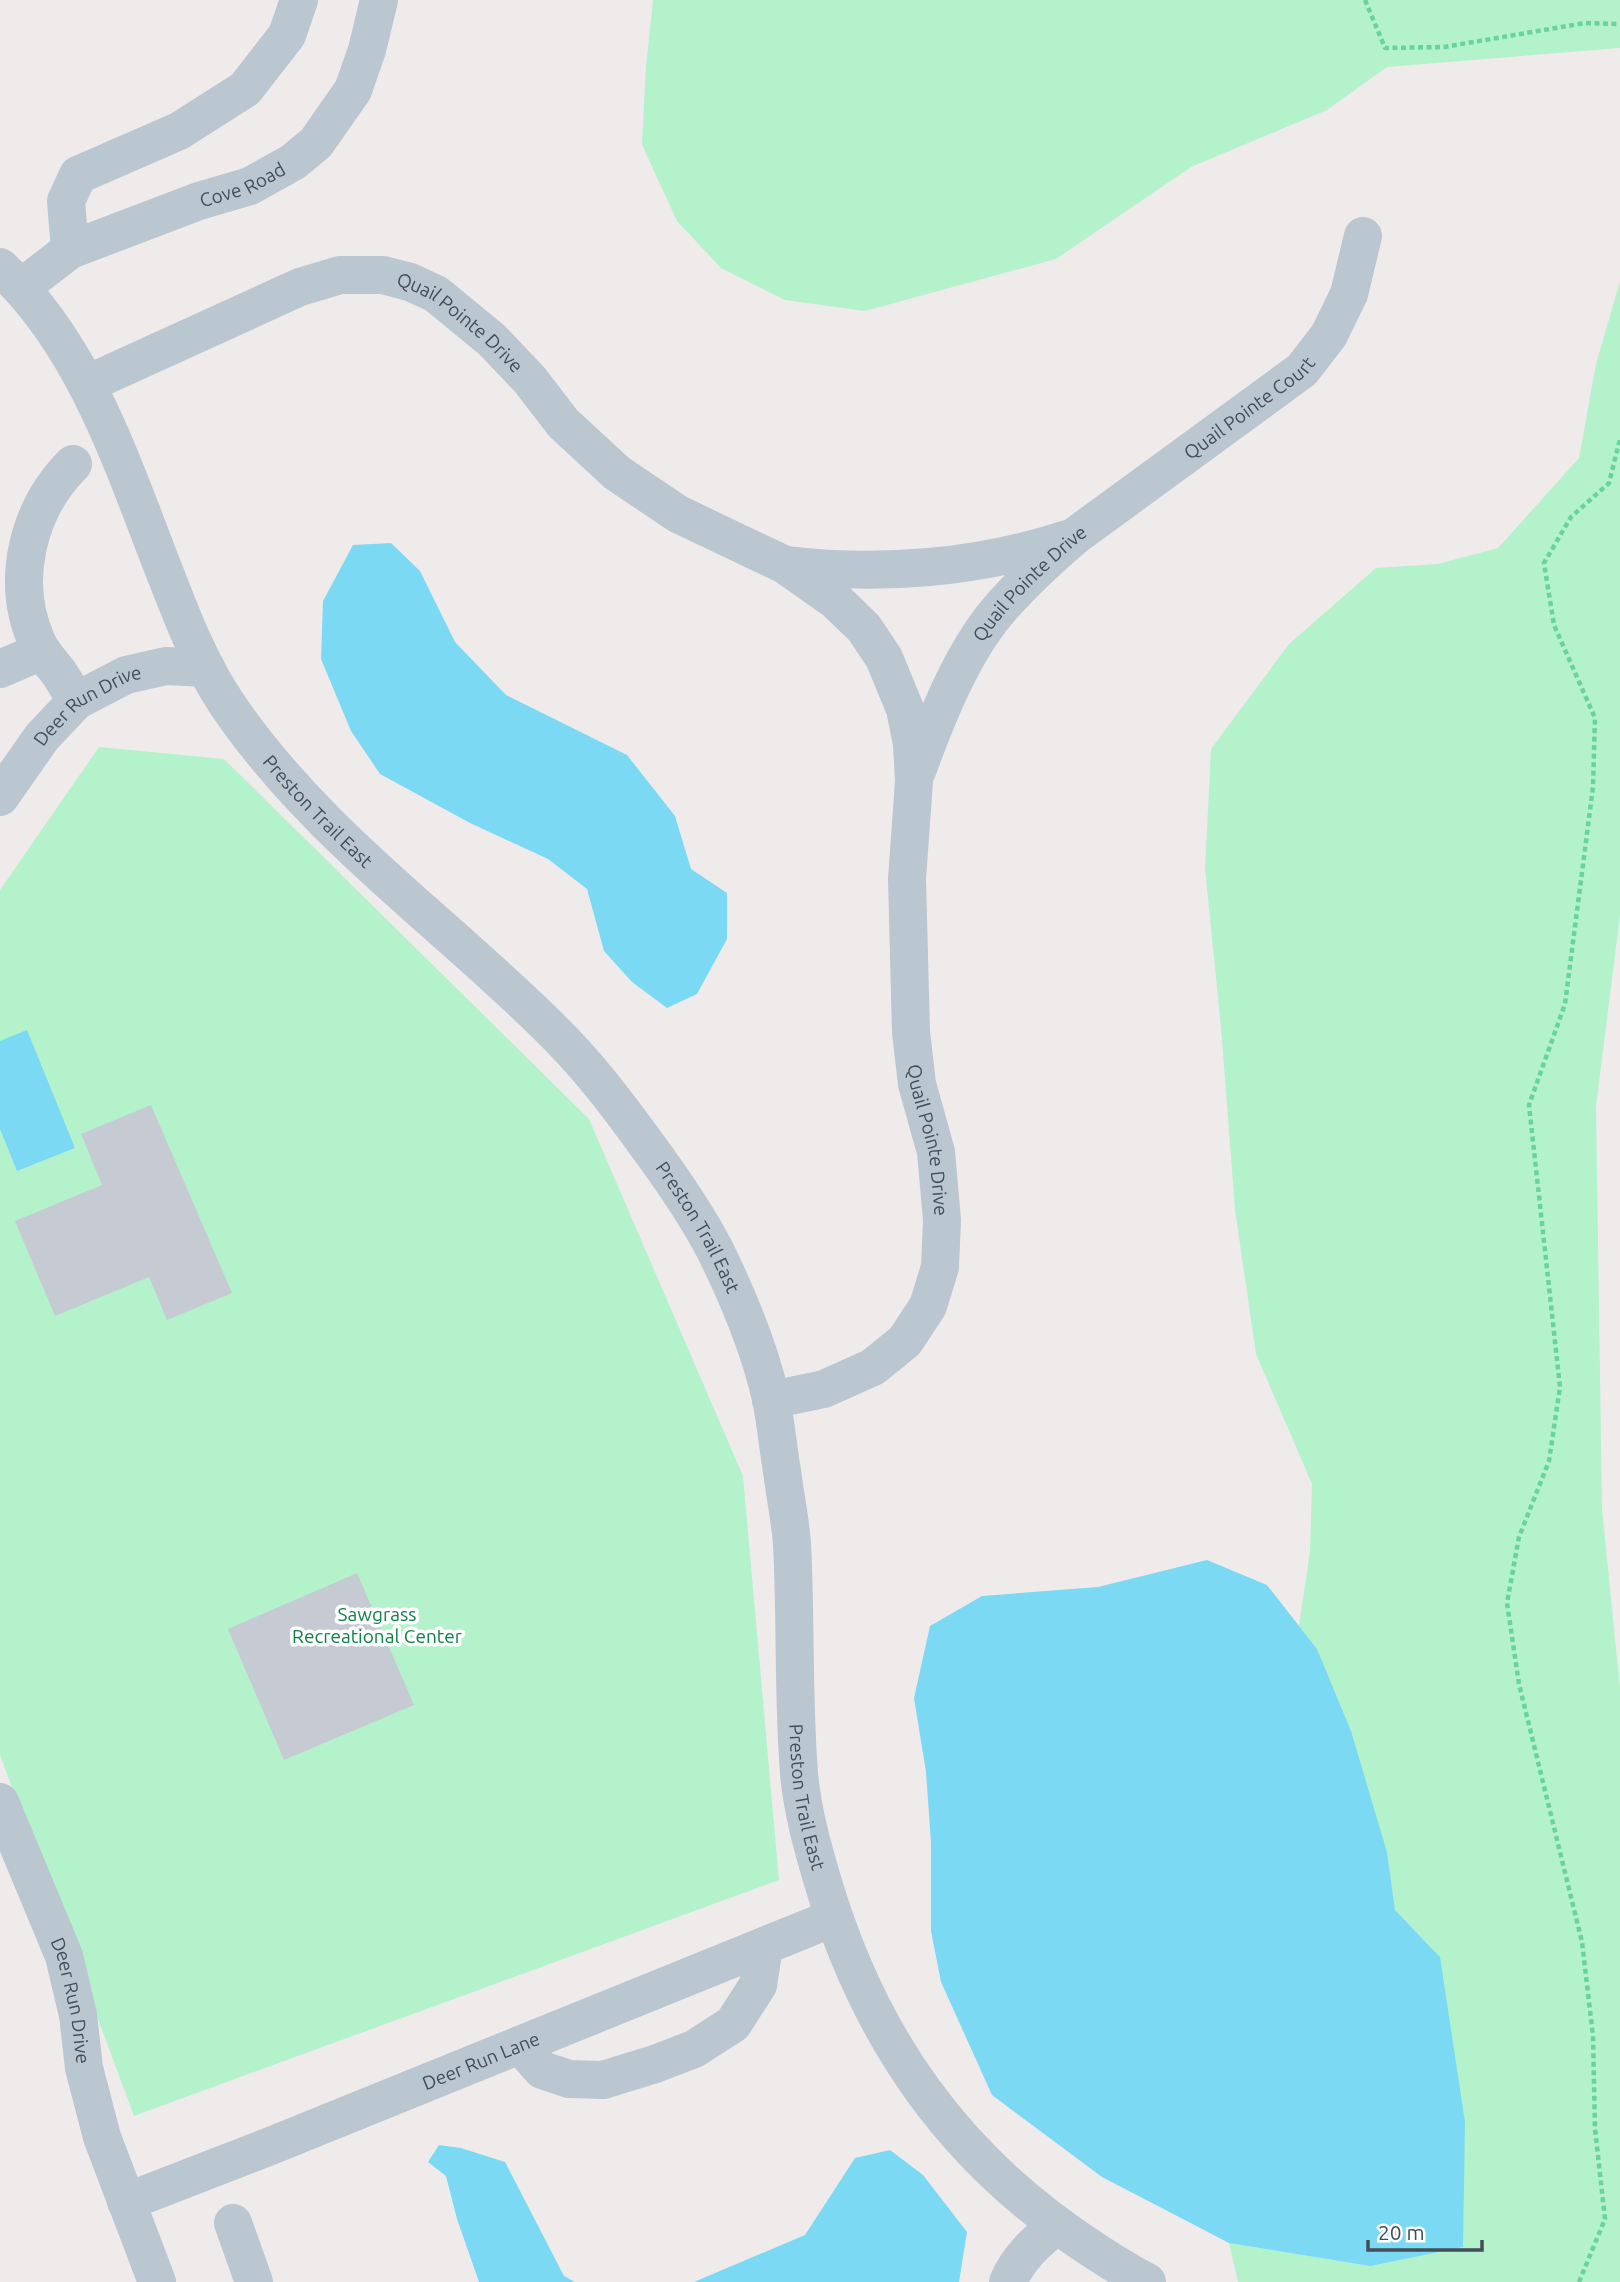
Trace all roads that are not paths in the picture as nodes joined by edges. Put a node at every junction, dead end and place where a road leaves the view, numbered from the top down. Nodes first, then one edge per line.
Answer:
1 (299, 0) edge
2 (379, 0) edge
3 (1363, 236) dead end
4 (70, 250) junction
5 (11, 277) edge
6 (87, 384) junction
7 (73, 464) dead end
8 (1075, 536) junction
9 (785, 565) junction
10 (42, 651) junction
11 (206, 668) junction
12 (0, 669) edge
13 (76, 701) junction
14 (914, 781) junction
15 (0, 797) edge
16 (771, 1399) junction
17 (0, 1802) edge
18 (833, 1918) junction
19 (764, 1946) junction
20 (520, 2045) junction
21 (126, 2202) junction
22 (233, 2223) dead end
23 (1056, 2226) junction
24 (157, 2282) edge
25 (254, 2282) edge
26 (1008, 2282) edge
27 (1147, 2282) edge

1 - 4 street
2 - 4 street, Cove Road
3 - 8 street, Quail Pointe Court
4 - 5 street, Cove Road
5 - 6 street, Preston Trail East
6 - 9 street, Quail Pointe Drive
6 - 11 street, Preston Trail East
7 - 10 street
8 - 9 street, Quail Pointe Drive
8 - 14 street, Quail Pointe Drive
9 - 14 street, Quail Pointe Drive
10 - 12 street
10 - 13 street
11 - 13 street, Deer Run Drive
11 - 16 street, Preston Trail East
13 - 15 street, Deer Run Drive
14 - 16 street, Quail Pointe Drive
16 - 18 street, Preston Trail East
17 - 21 street, Deer Run Drive
18 - 19 street, Deer Run Lane
18 - 23 street, Preston Trail East
19 - 20 street, Deer Run Lane
19 - 20 street
20 - 21 street, Deer Run Lane
21 - 24 street, Deer Run Drive
22 - 25 street
23 - 26 street
23 - 27 street, Preston Trail East

